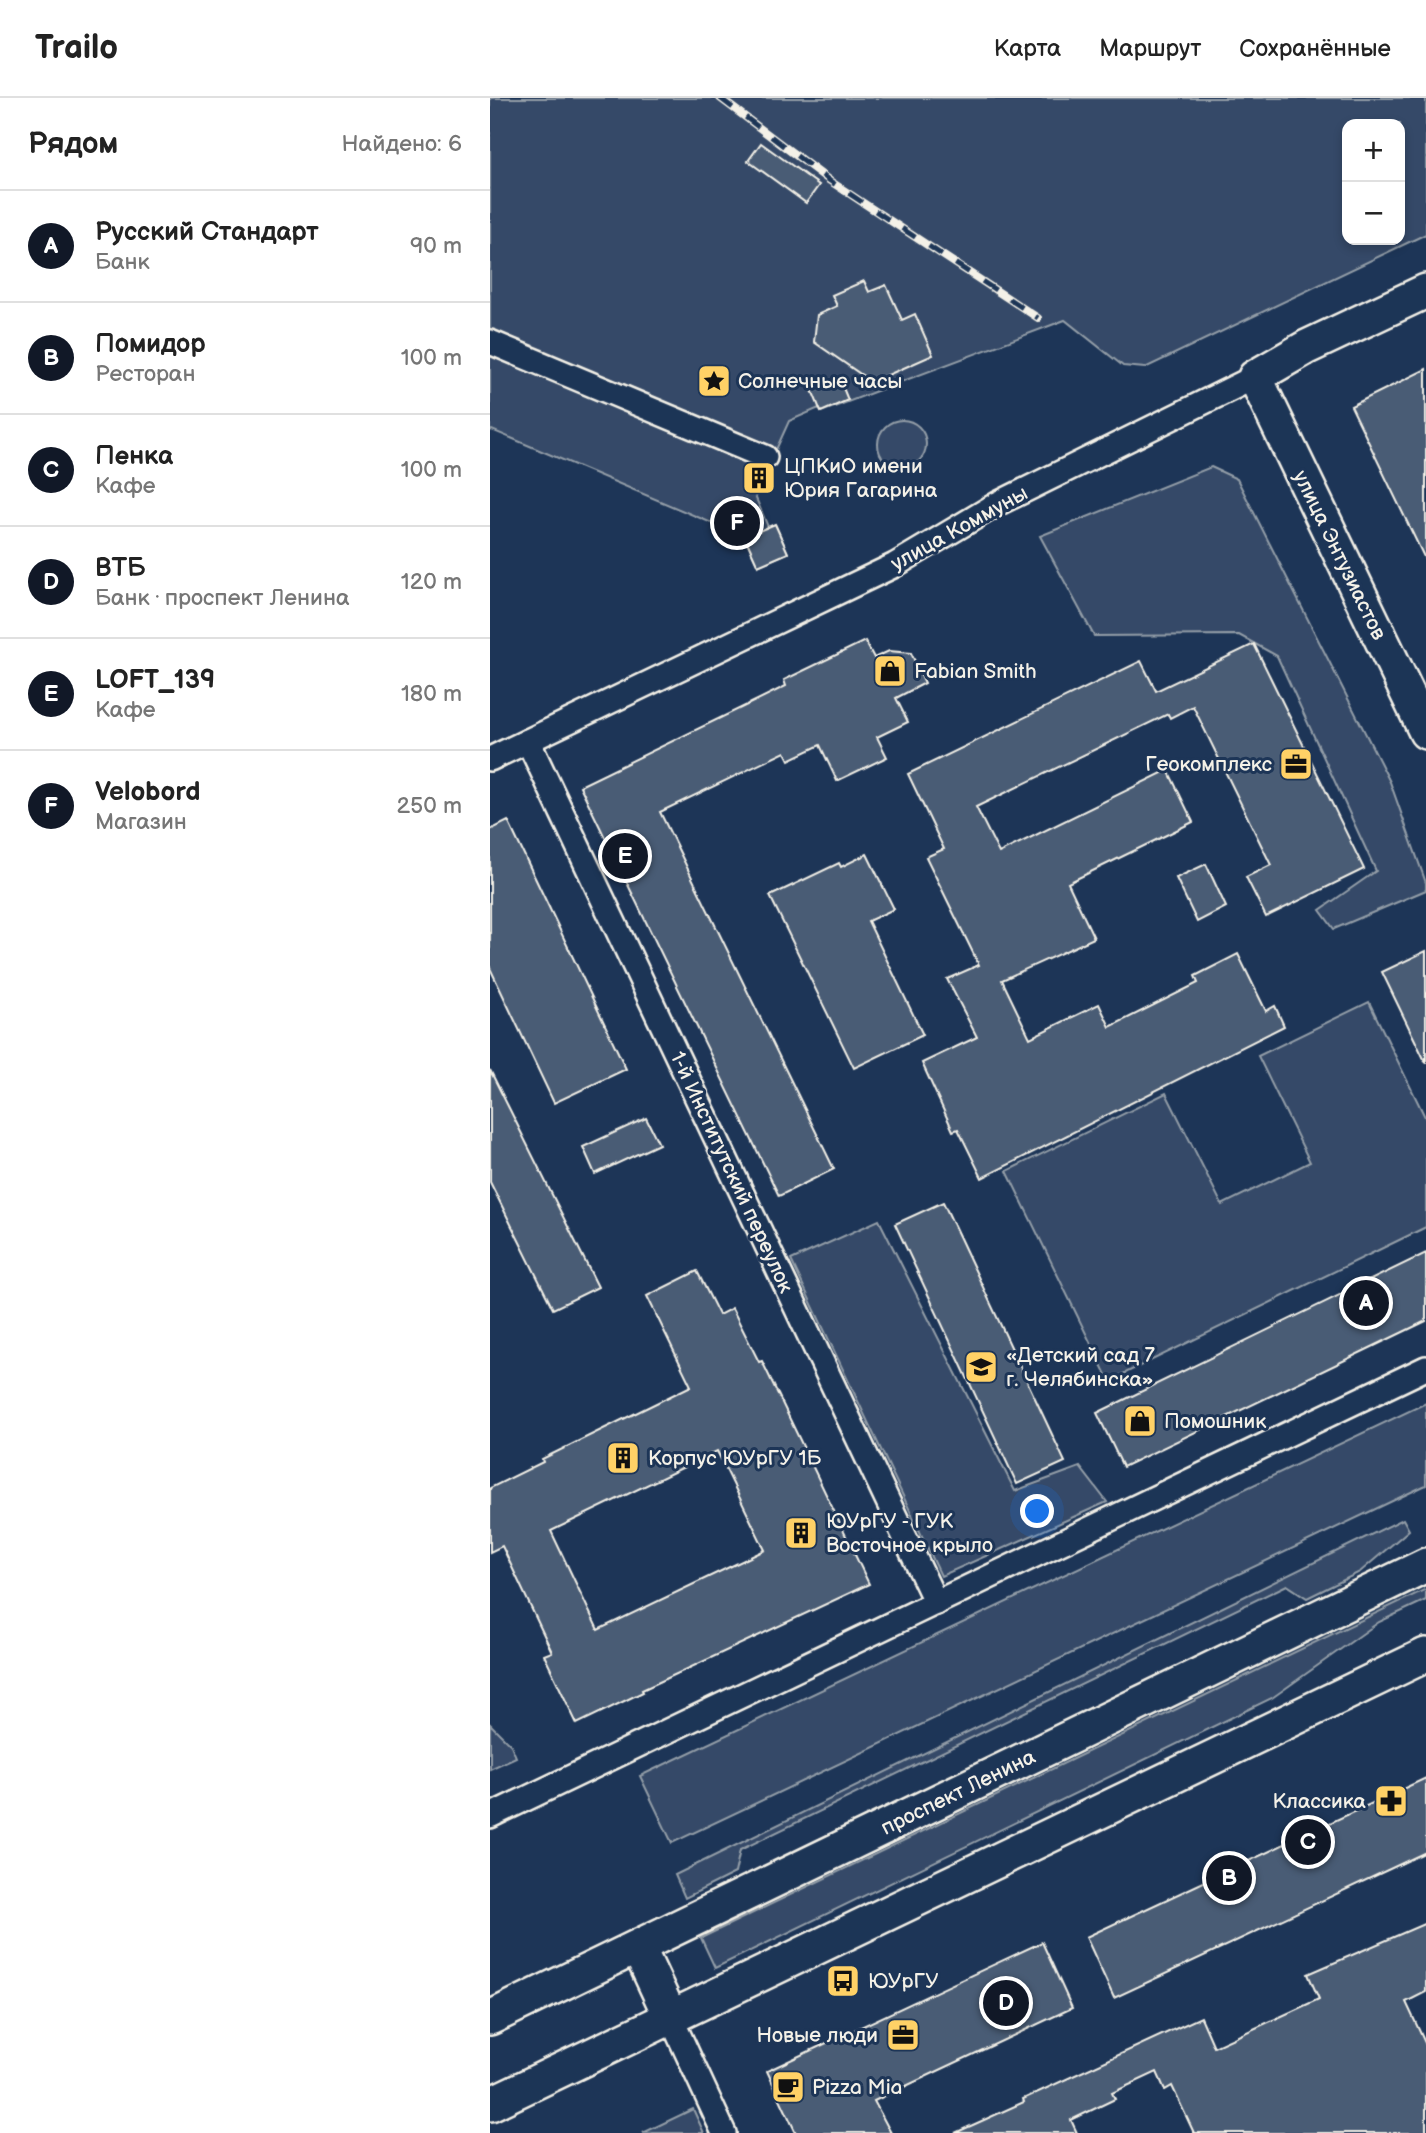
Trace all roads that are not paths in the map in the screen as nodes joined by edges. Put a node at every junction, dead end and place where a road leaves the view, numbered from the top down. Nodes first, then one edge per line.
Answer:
1 (1426, 291) edge
2 (490, 342) edge
3 (1255, 377) junction
4 (765, 457) dead end
5 (1426, 732) edge
6 (527, 741) junction
7 (490, 759) edge
8 (1426, 1368) edge
9 (1426, 1565) edge
10 (936, 1603) junction
11 (1426, 1655) edge
12 (490, 1816) edge
13 (638, 1947) junction
14 (490, 2018) edge
15 (671, 2018) junction
16 (490, 2104) edge
17 (724, 2133) edge

1 - 3 main road, улица Коммуны
2 - 4 street
3 - 5 main road, улица Энтузиастов
3 - 6 street, улица Коммуны
6 - 7 street, улица Коммуны
6 - 10 street, 1-й Институтский переулок
8 - 10 street
9 - 13 main road, проспект Ленина
10 - 12 street
11 - 15 main road
13 - 14 main road, проспект Ленина
13 - 15 main road
15 - 16 main road
15 - 17 street

